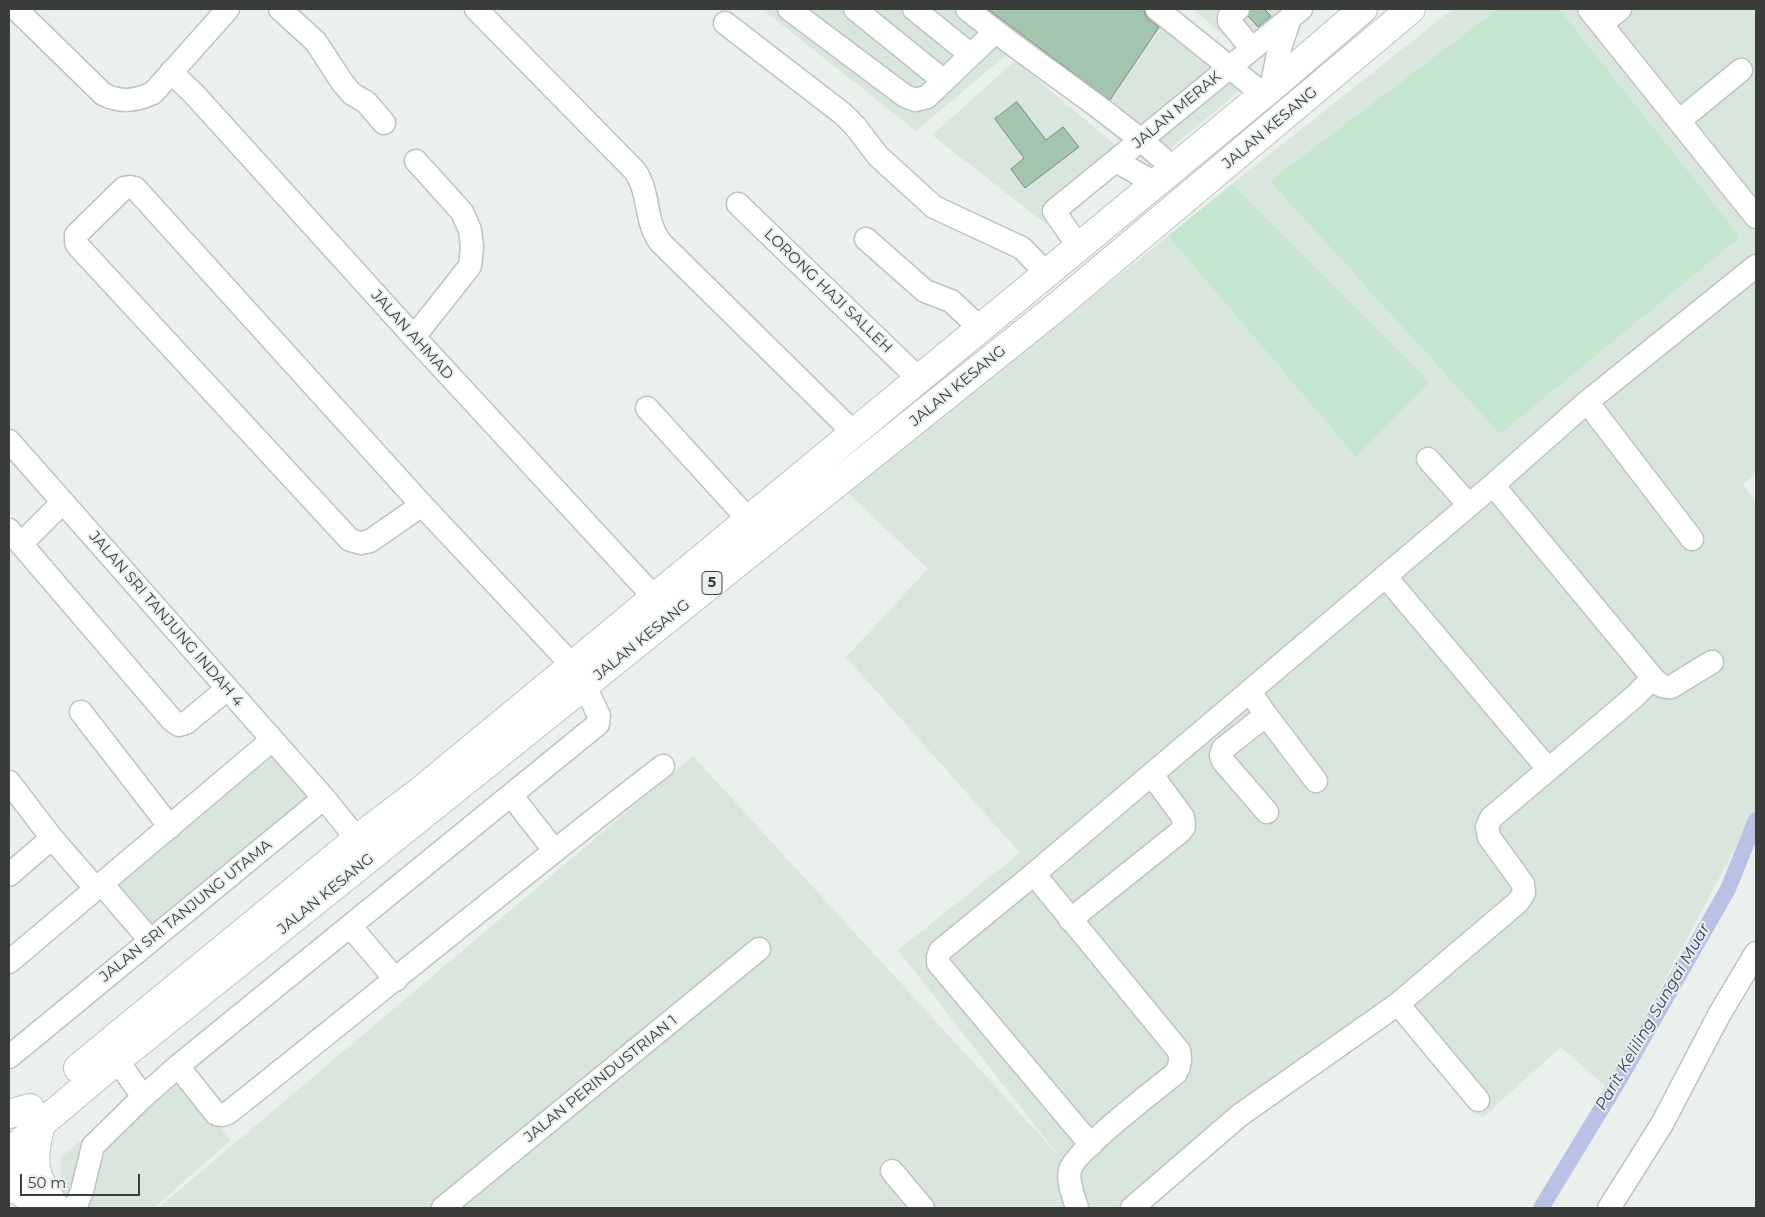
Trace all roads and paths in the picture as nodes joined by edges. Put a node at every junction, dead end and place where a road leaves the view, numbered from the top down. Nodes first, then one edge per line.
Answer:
1 (16, 9) edge
2 (280, 9) edge
3 (476, 9) edge
4 (789, 9) edge
5 (855, 9) edge
6 (914, 9) edge
7 (967, 9) edge
8 (1157, 9) edge
9 (1238, 9) edge
10 (1411, 9) edge
11 (1620, 9) edge
12 (1360, 10) edge
13 (220, 12) edge
14 (1295, 13) edge
15 (1595, 16) edge
16 (725, 23) dead end
17 (995, 32) junction
18 (1252, 49) junction
19 (971, 55) junction
20 (1230, 66) junction
21 (1741, 70) dead end
22 (171, 72) junction
23 (944, 81) junction
24 (1267, 91) junction
25 (1679, 121) junction
26 (384, 123) dead end
27 (1142, 140) junction
28 (416, 161) dead end
29 (1116, 161) junction
30 (1164, 175) junction
31 (738, 204) dead end
32 (1756, 217) edge
33 (866, 239) dead end
34 (1078, 246) junction
35 (1756, 266) edge
36 (1046, 273) junction
37 (980, 328) junction
38 (414, 337) junction
39 (918, 378) junction
40 (1587, 402) junction
41 (647, 408) dead end
42 (854, 432) junction
43 (9, 441) edge
44 (1428, 459) dead end
45 (1493, 484) junction
46 (63, 502) junction
47 (422, 505) junction
48 (1469, 505) junction
49 (748, 519) junction
50 (15, 537) edge
51 (1692, 539) dead end
52 (1385, 576) junction
53 (654, 597) junction
54 (1712, 662) dead end
55 (1653, 678) junction
56 (585, 687) junction
57 (228, 689) junction
58 (1250, 692) junction
59 (81, 712) dead end
60 (1266, 715) junction
61 (272, 740) junction
62 (663, 766) dead end
63 (1548, 769) junction
64 (1152, 775) junction
65 (1316, 781) dead end
66 (9, 782) edge
67 (511, 794) junction
68 (324, 798) junction
69 (1267, 812) dead end
70 (170, 827) junction
71 (52, 838) junction
72 (356, 838) junction
73 (554, 850) junction
74 (1034, 874) junction
75 (9, 875) edge
76 (99, 886) junction
77 (1070, 920) junction
78 (350, 926) junction
79 (150, 940) junction
80 (759, 949) dead end
81 (1756, 953) edge
82 (9, 962) edge
83 (396, 980) junction
84 (1398, 1004) junction
85 (9, 1057) edge
86 (178, 1066) junction
87 (131, 1081) junction
88 (1478, 1100) dead end
89 (27, 1115) edge
90 (9, 1127) edge
91 (1091, 1145) junction
92 (9, 1153) edge
93 (9, 1159) edge
94 (892, 1171) dead end
95 (9, 1187) edge
96 (45, 1208) edge
97 (52, 1208) edge
98 (56, 1208) edge
99 (75, 1208) edge
100 (444, 1208) edge
101 (923, 1208) edge
102 (1077, 1208) edge
103 (1132, 1208) edge
104 (1609, 1208) edge

1 - 22 street
2 - 26 street
3 - 42 street
4 - 23 street
5 - 23 street
6 - 19 street
7 - 17 street
8 - 20 street
9 - 18 street
10 - 56 main road, JALAN KESANG / 5
11 - 15 street
12 - 24 main road, JALAN KESANG / 5
13 - 22 street
14 - 18 street, JALAN MERAK
14 - 24 street
15 - 25 street
16 - 36 street
17 - 19 street
17 - 27 street
18 - 20 street, JALAN MERAK
19 - 23 street
20 - 24 street
20 - 27 street, JALAN MERAK
21 - 25 street
22 - 38 street, JALAN AHMAD
24 - 30 main road, JALAN KESANG / 5
25 - 32 street
27 - 29 street, JALAN MERAK
27 - 30 street
28 - 38 street
29 - 30 street
29 - 34 street, JALAN MERAK
30 - 34 main road, JALAN KESANG / 5
31 - 39 street, LORONG HAJI SALLEH
33 - 37 street
34 - 36 main road, JALAN KESANG / 5
35 - 40 street
36 - 37 main road, JALAN KESANG / 5
37 - 39 main road, JALAN KESANG / 5
38 - 53 street, JALAN AHMAD
39 - 42 main road, JALAN KESANG / 5
40 - 45 street
40 - 51 street
41 - 49 street
42 - 49 main road, JALAN KESANG / 5
43 - 46 street, JALAN SRI TANJUNG INDAH 4
44 - 48 street
45 - 48 street
45 - 55 street
46 - 50 street
46 - 57 street, JALAN SRI TANJUNG INDAH 4
47 - 47 street
47 - 56 street
48 - 52 street
49 - 53 main road, JALAN KESANG / 5
50 - 57 street
52 - 58 street
52 - 63 street
53 - 56 main road, JALAN KESANG / 5
54 - 55 street
55 - 63 street
56 - 67 street
56 - 72 main road, JALAN KESANG / 5
56 - 87 main road, JALAN KESANG / 5
57 - 61 street, JALAN SRI TANJUNG INDAH 4
58 - 60 street
58 - 64 street
59 - 70 street
60 - 65 street
60 - 69 street
61 - 68 street, JALAN SRI TANJUNG INDAH 4
61 - 70 street
62 - 73 street
63 - 84 street
64 - 74 street
64 - 77 street
66 - 71 street
67 - 73 street
67 - 78 street
68 - 72 street
68 - 79 street, JALAN SRI TANJUNG UTAMA
70 - 76 street
71 - 75 street
71 - 76 street
72 - 89 main road, JALAN KESANG / 5
73 - 83 street
74 - 77 street
74 - 91 street
76 - 79 street
76 - 82 street
77 - 91 street
78 - 83 street
78 - 86 street
79 - 85 street, JALAN SRI TANJUNG UTAMA
80 - 100 street, JALAN PERINDUSTRIAN 1
81 - 104 street
83 - 86 street
84 - 88 street
84 - 103 street
86 - 87 street
87 - 89 main road, JALAN KESANG / 5
87 - 99 street
89 - 90 main road, JALAN KESANG / 5
89 - 92 main road, JALAN KESANG / 5
89 - 98 main road
91 - 102 street
93 - 97 street
94 - 101 street
95 - 96 main road

